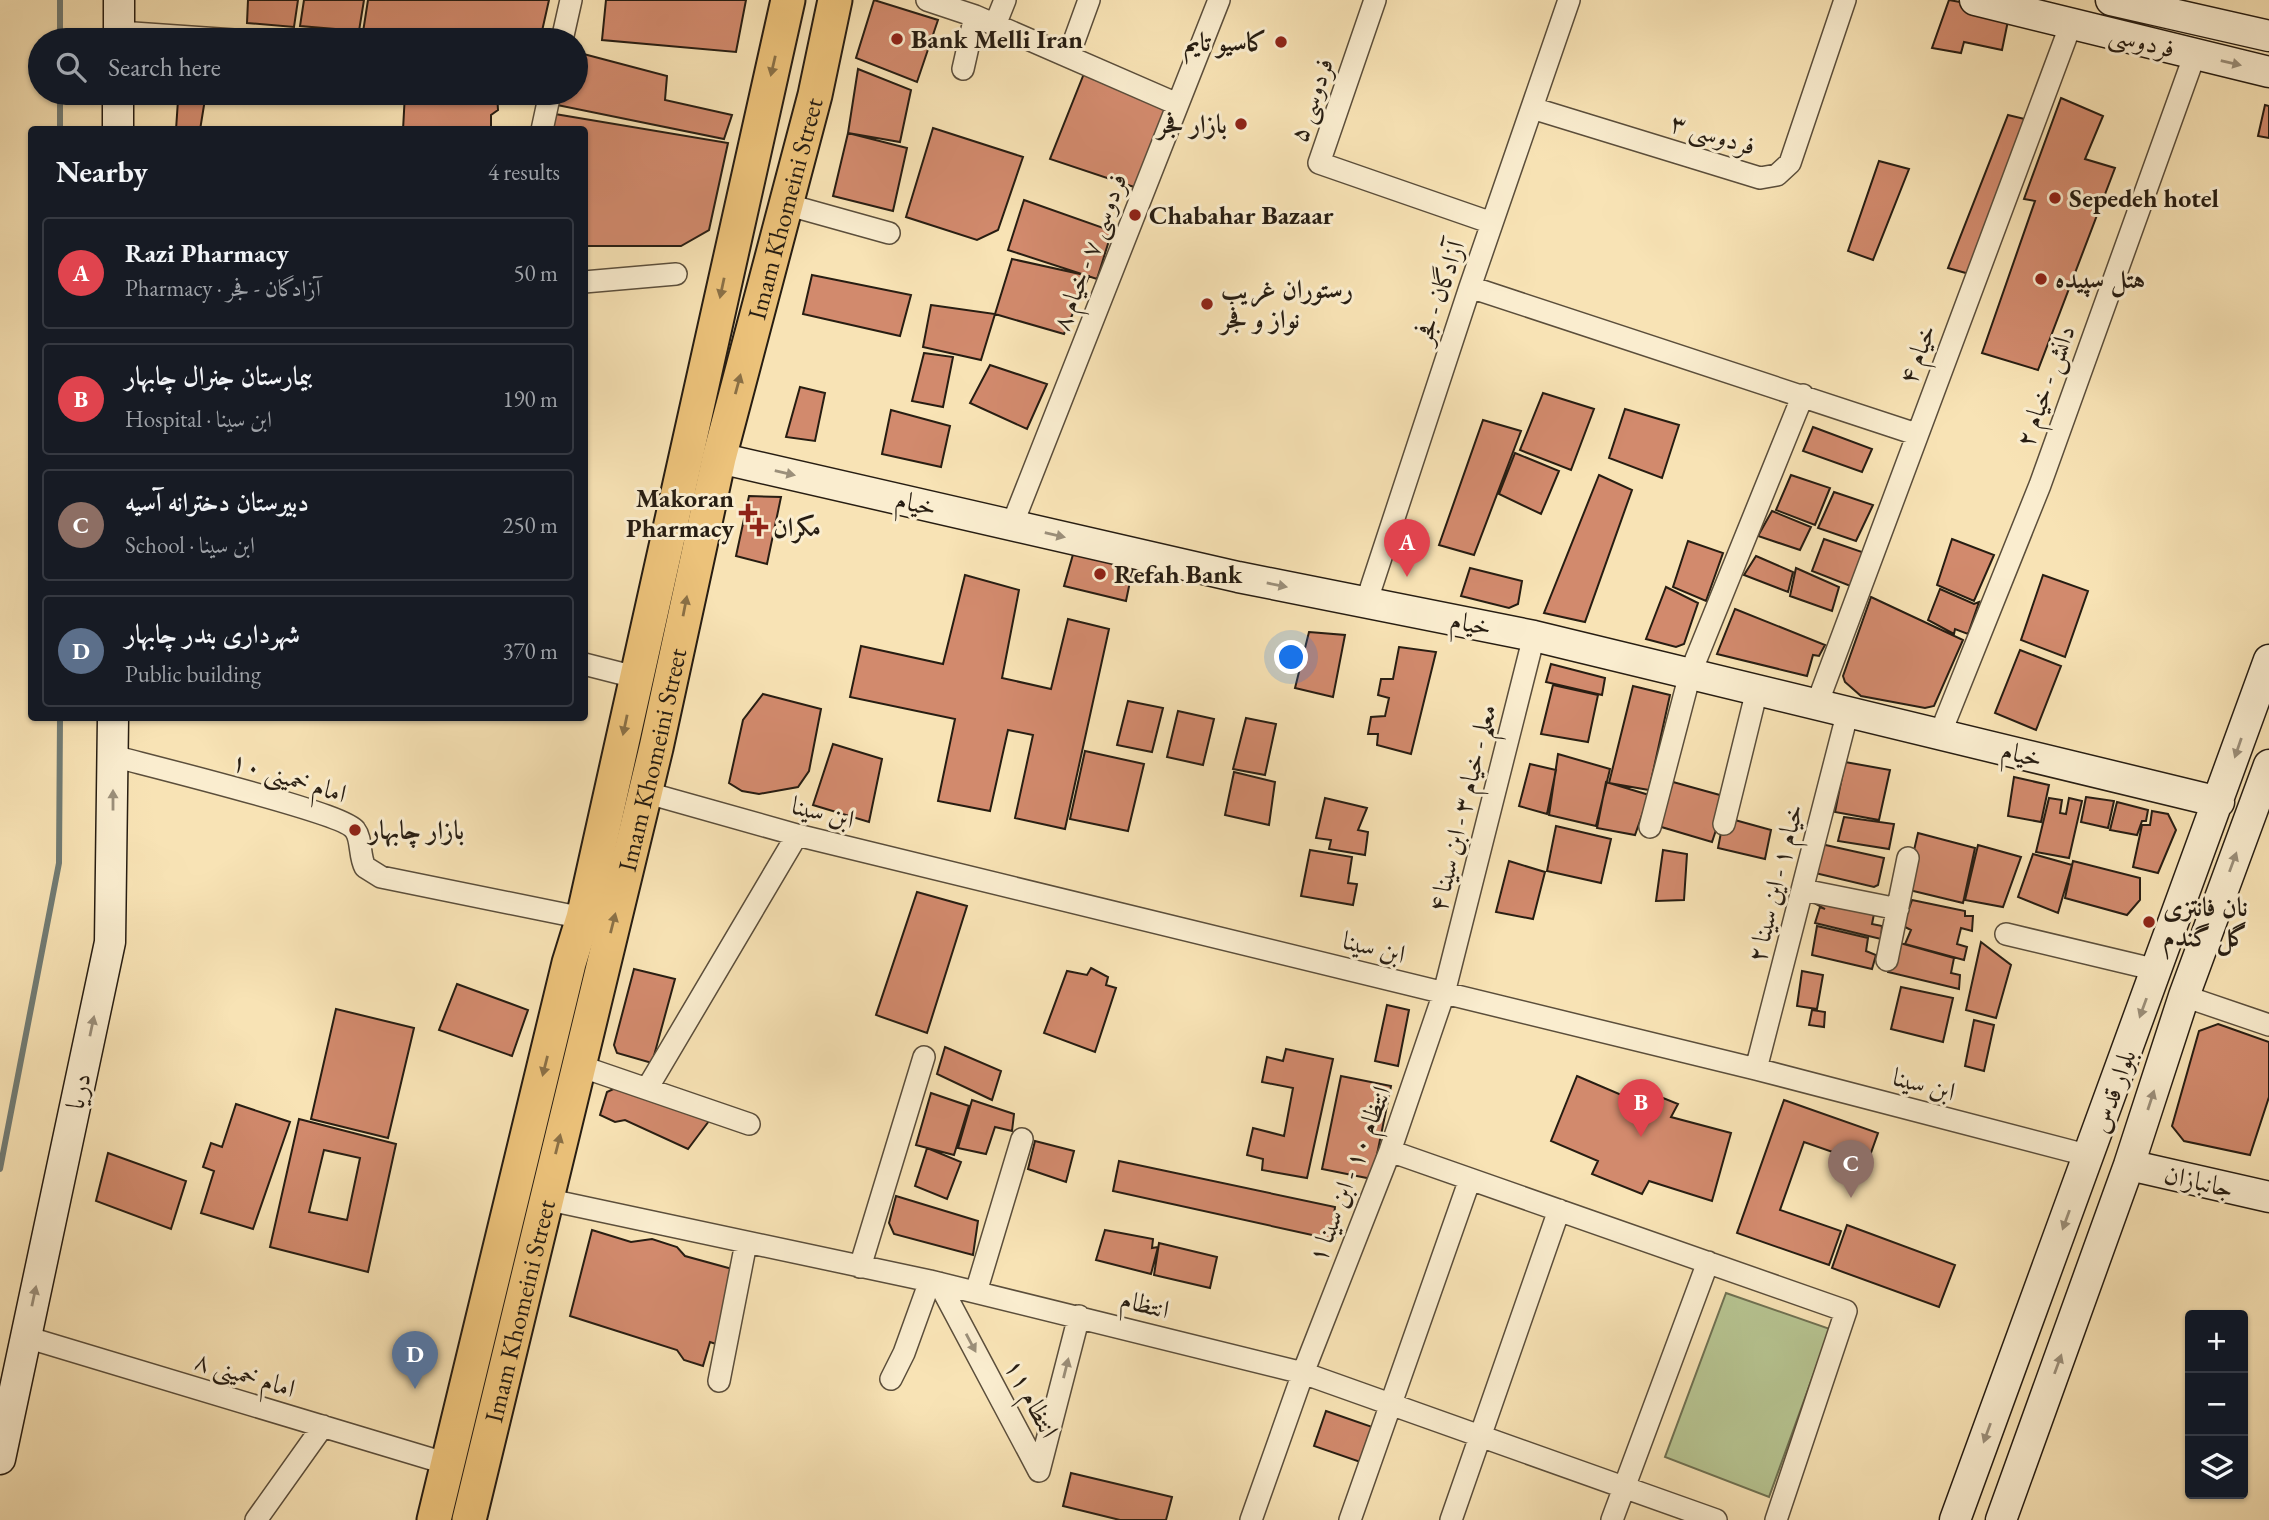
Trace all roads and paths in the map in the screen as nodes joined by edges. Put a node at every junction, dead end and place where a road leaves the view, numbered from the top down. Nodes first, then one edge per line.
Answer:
1 (119, 0) edge
2 (571, 0) edge
3 (788, 0) edge
4 (835, 0) edge
5 (927, 0) edge
6 (1004, 0) edge
7 (1089, 0) edge
8 (1219, 0) edge
9 (1375, 0) edge
10 (1569, 0) edge
11 (1845, 0) edge
12 (1975, 0) edge
13 (2112, 0) edge
14 (975, 16) junction
15 (2071, 24) junction
16 (995, 25) junction
17 (119, 28) edge
18 (565, 28) edge
19 (2269, 36) edge
20 (2195, 54) junction
21 (1069, 55) junction
22 (962, 69) dead end
23 (2269, 72) edge
24 (1177, 104) junction
25 (118, 105) edge
26 (547, 105) edge
27 (1532, 108) junction
28 (118, 126) edge
29 (543, 126) edge
30 (785, 204) junction
31 (1492, 223) junction
32 (889, 233) dead end
33 (676, 274) dead end
34 (588, 282) edge
35 (1469, 287) junction
36 (1803, 395) junction
37 (1916, 434) junction
38 (719, 458) junction
39 (1012, 525) junction
40 (1366, 603) junction
41 (1534, 636) junction
42 (2269, 660) edge
43 (588, 665) edge
44 (1690, 674) junction
45 (635, 677) junction
46 (1757, 690) junction
47 (1817, 705) junction
48 (1847, 711) junction
49 (113, 721) edge
50 (1940, 734) junction
51 (113, 756) junction
52 (2269, 765) edge
53 (644, 792) junction
54 (2219, 802) junction
55 (1724, 824) dead end
56 (1650, 827) dead end
57 (797, 835) junction
58 (1908, 858) dead end
59 (1803, 890) junction
60 (1898, 909) junction
61 (583, 918) junction
62 (2006, 934) dead end
63 (1887, 960) dead end
64 (2157, 970) junction
65 (1444, 993) junction
66 (2185, 996) junction
67 (2269, 1025) edge
68 (571, 1029) junction
69 (924, 1057) dead end
70 (577, 1065) junction
71 (1756, 1069) junction
72 (648, 1087) junction
73 (749, 1124) dead end
74 (1022, 1139) dead end
75 (1390, 1151) junction
76 (2090, 1156) junction
77 (2130, 1165) junction
78 (1470, 1179) junction
79 (2269, 1197) edge
80 (545, 1199) junction
81 (1559, 1210) junction
82 (746, 1243) junction
83 (1708, 1262) junction
84 (860, 1267) junction
85 (934, 1282) junction
86 (976, 1292) junction
87 (1079, 1316) junction
88 (26, 1337) junction
89 (1303, 1373) junction
90 (891, 1379) dead end
91 (719, 1381) dead end
92 (1390, 1405) junction
93 (323, 1426) junction
94 (1481, 1436) junction
95 (0, 1459) edge
96 (448, 1464) junction
97 (481, 1472) junction
98 (1624, 1488) junction
99 (256, 1520) edge
100 (434, 1520) edge
101 (469, 1520) edge
102 (1251, 1520) edge
103 (1350, 1520) edge
104 (1451, 1520) edge
105 (1612, 1520) edge
106 (1716, 1520) edge
107 (1776, 1520) edge
108 (1955, 1520) edge
109 (2001, 1520) edge

1 - 17 street
2 - 18 street
3 -> 45 main road, Imam Khomeini Street
4 - 30 main road, Imam Khomeini Street
5 - 14 street
6 - 16 street
7 - 21 street
8 - 24 street, فردوسی ۷ - خیام ۸
9 - 31 street, فردوسی ۵
10 - 27 street, آزادگان - فجر
11 - 27 street, فردوسی ۳
12 - 15 street, فردوسی
13 - 19 street, فردوسی
14 - 16 street
14 - 22 street
15 - 20 street, فردوسی
15 - 37 street, خیام ۴
16 - 21 street
20 -> 23 street, فردوسی
20 - 50 street, دانش - خیام ۲
21 - 24 street
24 - 39 street, فردوسی ۷ - خیام ۸
25 - 28 street
26 - 29 street
27 - 31 street, آزادگان - فجر
30 - 32 street
38 -> 30 main road, Imam Khomeini Street
31 - 35 street, آزادگان - فجر
33 - 34 street
35 - 36 street
35 - 40 street, آزادگان - فجر
36 - 37 street
36 - 44 street
37 - 47 street, خیام ۴
38 -> 39 street, خیام
53 -> 38 main road, Imam Khomeini Street
39 -> 40 street, خیام
40 - 41 street, خیام
41 - 44 street, خیام
41 - 65 street, معلم - خیام ۳ - ابن سینا ۴
42 -> 54 street, بلوار قدس
43 - 45 street
44 - 46 street, خیام
44 - 56 street
45 -> 61 main road, Imam Khomeini Street
46 - 47 street, خیام
46 - 55 street
47 - 48 street, خیام
48 - 50 street, خیام
48 - 59 street, خیام ۱ - این سینا ۲
49 - 51 street, دریا
50 - 54 street, خیام
51 - 61 street, امام خمینی ۱۰
88 -> 51 street, دریا
66 -> 52 street, بلوار قدس
53 - 57 street, ابن سینا
68 -> 53 main road, Imam Khomeini Street
54 - 64 street, بلوار قدس
57 - 65 street, ابن سینا
57 - 72 street
58 - 60 street
59 - 60 street
59 - 71 street, خیام ۱ - این سینا ۲
60 - 63 street
61 - 68 main road, Imam Khomeini Street
62 - 64 street
64 -> 76 street, بلوار قدس
65 - 71 street, ابن سینا
65 - 75 street, انتظام ۱۰ - ابن سینا ۱
66 - 67 street
77 -> 66 street, بلوار قدس
68 - 70 main road, Imam Khomeini Street
68 -> 96 main road, Imam Khomeini Street
69 - 84 street
70 - 72 street
80 -> 70 main road, Imam Khomeini Street
71 - 76 street, ابن سینا
72 - 73 street
74 - 86 street
75 - 78 street
75 - 89 street, انتظام ۱۰ - ابن سینا ۱
76 -> 108 street, بلوار قدس
77 - 79 street, جانبازان
109 -> 77 street, بلوار قدس
78 - 81 street
78 - 92 street
80 - 82 street, انتظام
80 - 97 main road, Imam Khomeini Street
81 - 83 street
81 - 94 street
82 - 84 street, انتظام
82 - 91 street
83 - 98 street
83 - 107 street
84 - 85 street, انتظام
85 - 86 street, انتظام
85 -> 87 street, انتظام ۱۱
85 - 90 street
86 - 87 street, انتظام
87 - 89 street, انتظام
88 - 93 street, امام خمینی ۸
88 - 95 street, دریا
89 - 92 street, انتظام
89 - 102 street, انتظام ۱۰ - ابن سینا ۱
92 - 94 street, انتظام
92 - 103 street
93 - 96 street, امام خمینی ۸
93 - 99 street
94 - 98 street, انتظام
94 - 104 street
96 - 97 main road
96 - 100 main road, Imam Khomeini Street
97 - 101 main road, Imam Khomeini Street
98 - 105 street
98 - 106 street, انتظام

